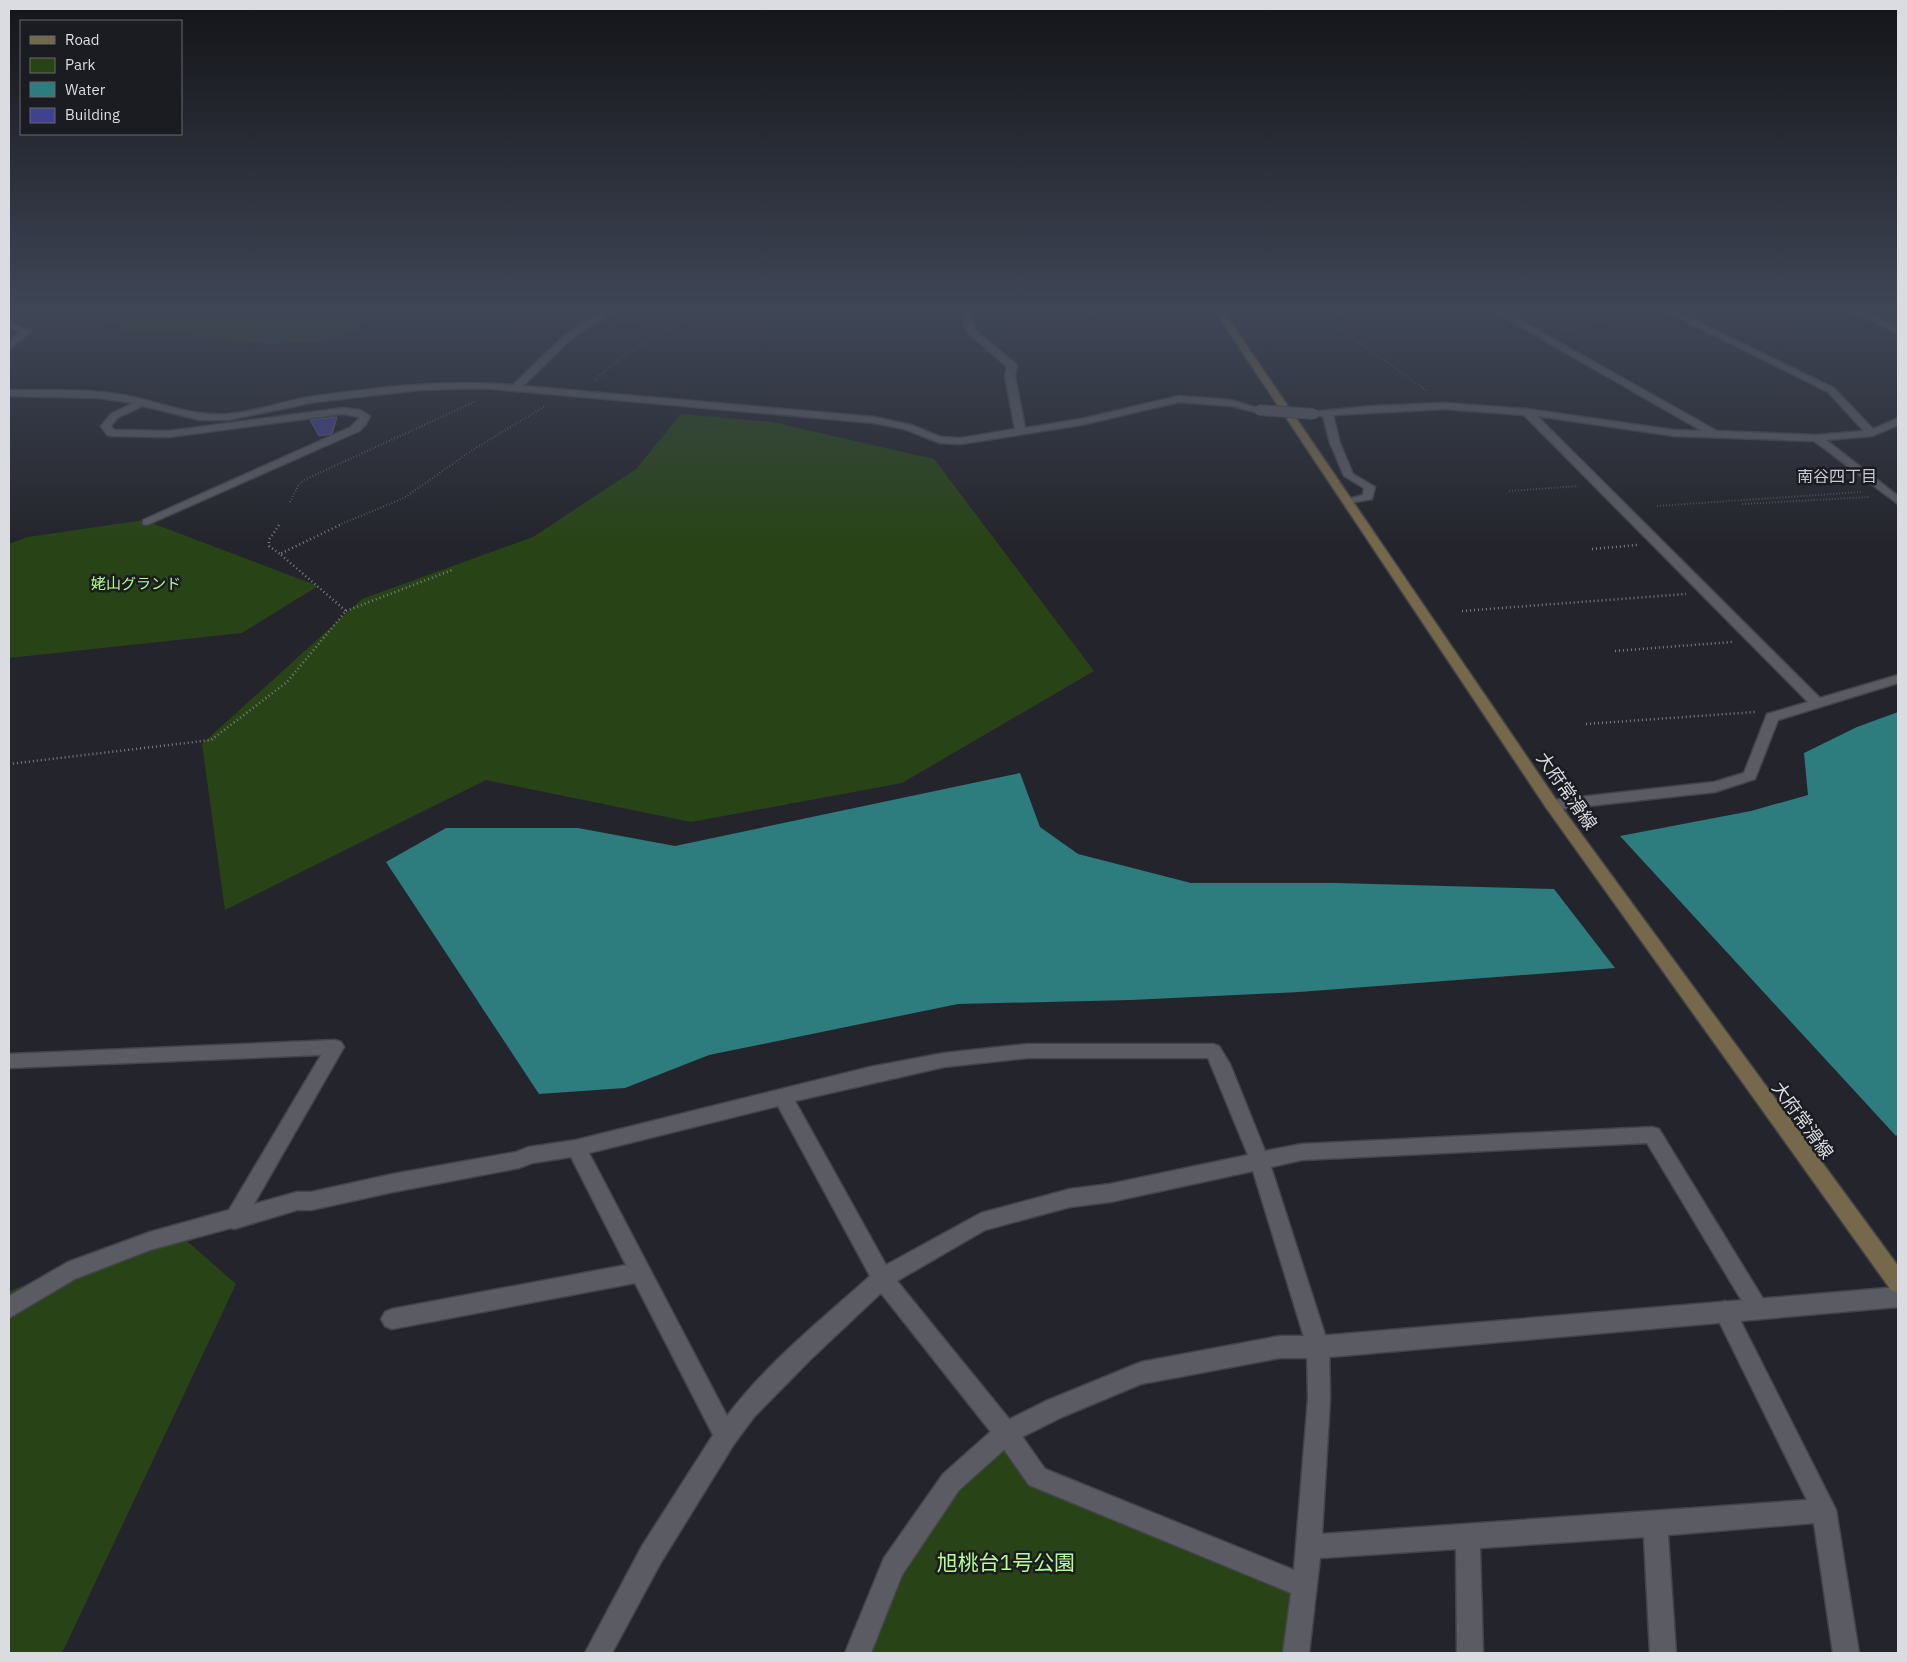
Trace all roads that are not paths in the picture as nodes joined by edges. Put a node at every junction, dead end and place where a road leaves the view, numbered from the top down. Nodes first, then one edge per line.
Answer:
1 (406, 389) edge
2 (524, 389) edge
3 (1012, 389) edge
4 (1271, 389) edge
5 (1634, 389) edge
6 (1828, 389) edge
7 (9, 393) edge
8 (141, 403) junction
9 (1527, 412) junction
10 (1328, 415) junction
11 (1898, 421) edge
12 (1021, 433) junction
13 (1872, 433) junction
14 (1716, 435) junction
15 (1817, 438) junction
16 (1892, 496) edge
17 (1348, 502) junction
18 (147, 522) dead end
19 (1898, 679) edge
20 (1817, 703) junction
21 (1552, 805) junction
22 (9, 1061) edge
23 (783, 1097) junction
24 (576, 1148) junction
25 (1259, 1160) junction
26 (234, 1220) junction
27 (640, 1272) junction
28 (882, 1278) junction
29 (1898, 1283) edge
30 (1898, 1297) edge
31 (9, 1308) edge
32 (1758, 1309) junction
33 (1725, 1311) junction
34 (392, 1319) dead end
35 (1318, 1347) junction
36 (1006, 1433) junction
37 (726, 1436) junction
38 (1824, 1510) junction
39 (1654, 1524) junction
40 (1468, 1536) junction
41 (1309, 1547) junction
42 (1303, 1586) junction
43 (598, 1653) edge
44 (858, 1653) edge
45 (1296, 1653) edge
46 (1470, 1653) edge
47 (1663, 1653) edge
48 (1846, 1653) edge

1 - 8 street
2 - 12 street
3 - 12 street
4 - 17 main road, 大府常滑線
5 - 14 street
6 - 13 street
7 - 8 street
8 - 18 street
9 - 10 street
9 - 14 street
9 - 20 street
10 - 12 street, bridge
10 - 17 street
11 - 13 street
13 - 15 street
14 - 15 street
15 - 16 street
17 - 21 main road, 大府常滑線
19 - 20 street
20 - 21 street
21 - 29 main road, 大府常滑線
22 - 26 street
23 - 24 street
23 - 25 street
23 - 28 street
24 - 26 street
24 - 27 street
25 - 28 street
25 - 32 street
25 - 35 street
26 - 31 street
27 - 34 street
27 - 37 street
28 - 36 street
28 - 37 street
30 - 32 street
32 - 33 street
33 - 35 street
33 - 38 street
35 - 36 street
35 - 41 street
36 - 42 street
36 - 44 street
37 - 43 street
38 - 39 street
38 - 48 street
39 - 40 street
39 - 47 street
40 - 41 street
40 - 46 street
41 - 42 street
42 - 45 street

